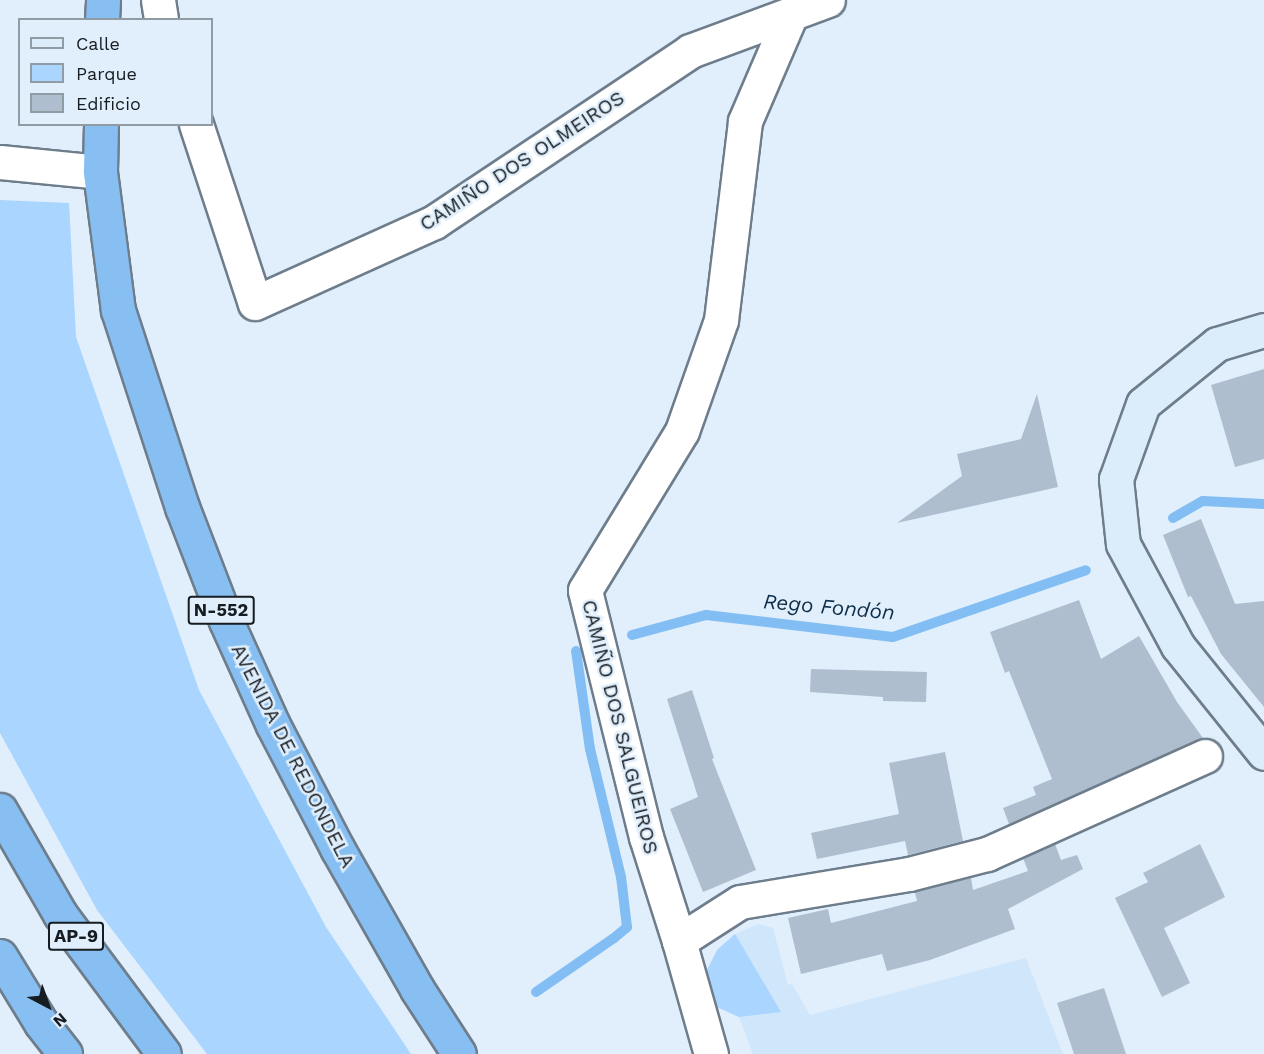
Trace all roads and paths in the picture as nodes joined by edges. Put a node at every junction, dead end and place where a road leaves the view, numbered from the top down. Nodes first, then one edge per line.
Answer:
1 (103, 0) edge
2 (158, 0) edge
3 (828, 0) edge
4 (791, 14) junction
5 (102, 18) edge
6 (161, 18) edge
7 (101, 126) edge
8 (197, 126) edge
9 (0, 162) edge
10 (100, 172) junction
11 (1264, 330) edge
12 (1264, 753) edge
13 (1204, 756) dead end
14 (0, 810) edge
15 (679, 941) junction
16 (0, 956) edge
17 (65, 1054) edge
18 (164, 1054) edge
19 (459, 1054) edge
20 (711, 1054) edge

1 - 5 highway
2 - 6 street
3 - 4 street, CAMIÑO DOS OLMEIROS
4 - 8 street, CAMIÑO DOS OLMEIROS
4 - 15 street, CAMIÑO DOS SALGUEIROS
7 - 10 highway, AVENIDA DE REDONDELA / N-552
9 - 10 street
10 - 19 highway, AVENIDA DE REDONDELA / N-552
11 - 12 main road
13 - 15 street
14 - 18 highway, AP-9
15 - 20 street, CAMIÑO DOS SALGUEIROS
16 - 17 highway

